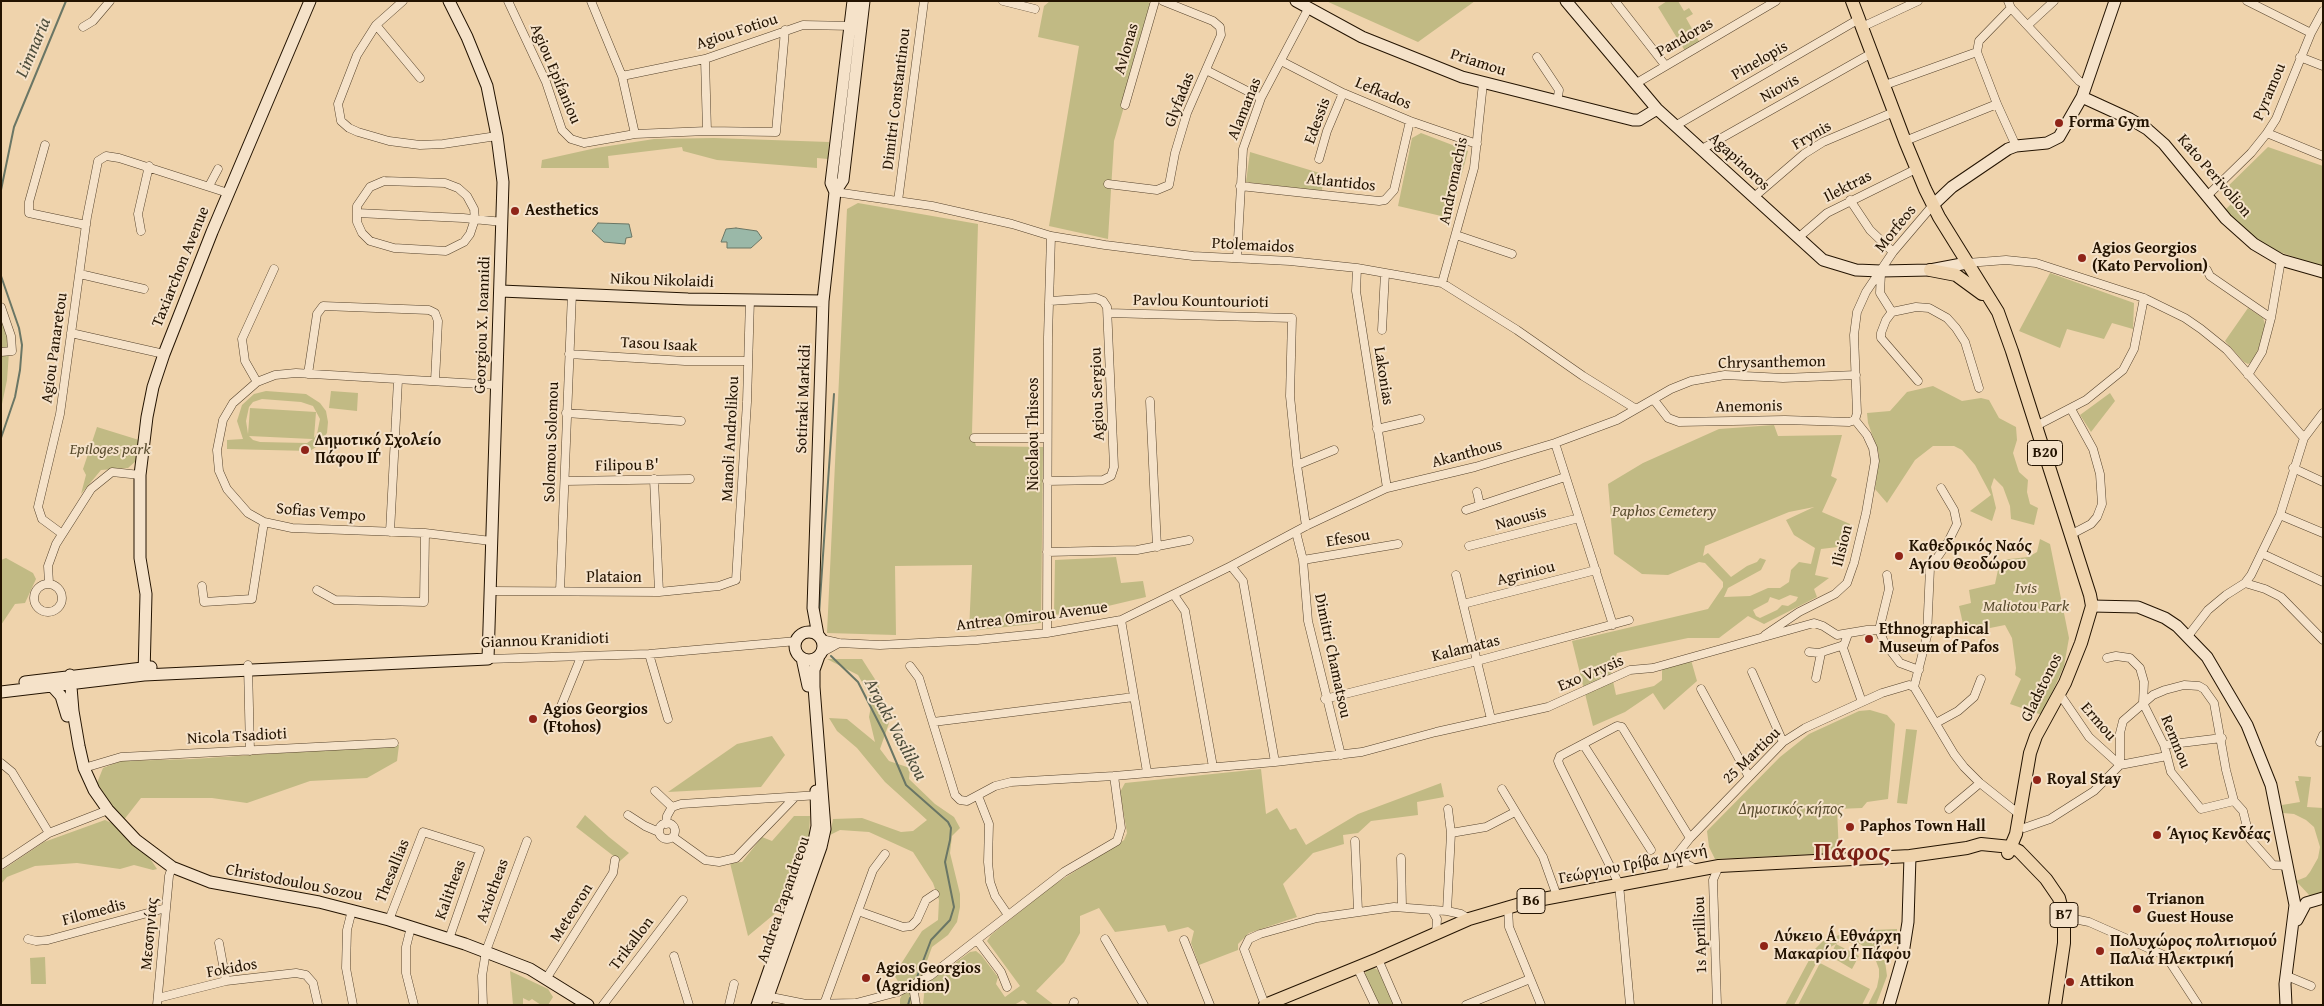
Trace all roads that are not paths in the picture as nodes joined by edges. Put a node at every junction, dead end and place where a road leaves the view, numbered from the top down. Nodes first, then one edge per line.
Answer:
1 (110, 1) edge
2 (310, 1) edge
3 (402, 1) edge
4 (449, 1) edge
5 (508, 1) edge
6 (591, 1) edge
7 (853, 1) edge
8 (864, 1) edge
9 (924, 1) edge
10 (1003, 1) edge
11 (1155, 1) edge
12 (1163, 1) edge
13 (1296, 1) edge
14 (1566, 1) edge
15 (1615, 1) edge
16 (1776, 1) edge
17 (1852, 1) edge
18 (1918, 1) edge
19 (2054, 1) edge
20 (2116, 1) edge
21 (2247, 1) edge
22 (2010, 5) edge
23 (1308, 8) junction
24 (1036, 9) dead end
25 (2323, 11) edge
26 (1860, 24) junction
27 (376, 25) junction
28 (2028, 25) junction
29 (856, 26) junction
30 (83, 27) dead end
31 (785, 30) junction
32 (2310, 34) junction
33 (1977, 52) junction
34 (1872, 53) junction
35 (1537, 57) dead end
36 (2300, 57) junction
37 (705, 59) junction
38 (1282, 61) junction
39 (1665, 65) junction
40 (2323, 66) edge
41 (1206, 70) junction
42 (622, 76) junction
43 (420, 78) dead end
44 (1484, 83) junction
45 (1635, 84) junction
46 (1885, 85) junction
47 (2086, 85) junction
48 (1343, 92) junction
49 (2082, 97) junction
50 (1261, 98) junction
51 (1556, 102) junction
52 (1125, 104) dead end
53 (1997, 104) junction
54 (1657, 109) junction
55 (1894, 112) junction
56 (1410, 120) junction
57 (1675, 126) junction
58 (707, 131) junction
59 (2267, 133) junction
60 (636, 134) junction
61 (497, 136) junction
62 (1905, 141) junction
63 (1477, 144) junction
64 (45, 145) dead end
65 (2016, 146) junction
66 (1702, 149) junction
67 (2323, 156) edge
68 (1319, 159) dead end
69 (149, 166) junction
70 (218, 169) dead end
71 (1916, 169) junction
72 (1108, 184) dead end
73 (209, 186) junction
74 (1240, 186) junction
75 (835, 192) junction
76 (228, 193) junction
77 (2208, 195) junction
78 (1754, 197) junction
79 (898, 200) junction
80 (1850, 200) junction
81 (1931, 202) junction
82 (356, 213) junction
83 (475, 219) junction
84 (503, 222) junction
85 (86, 225) junction
86 (141, 231) dead end
87 (1456, 235) junction
88 (1051, 236) junction
89 (1798, 238) junction
90 (1893, 252) junction
91 (1512, 254) dead end
92 (1237, 258) junction
93 (2281, 260) junction
94 (1967, 263) junction
95 (1357, 268) junction
96 (274, 269) dead end
97 (1930, 270) junction
98 (2207, 270) dead end
99 (1881, 271) junction
100 (2323, 272) edge
101 (1385, 273) junction
102 (80, 274) junction
103 (1442, 283) junction
104 (144, 289) dead end
105 (501, 291) junction
106 (572, 293) junction
107 (2144, 298) junction
108 (750, 299) junction
109 (823, 301) junction
110 (1050, 301) junction
111 (1992, 302) junction
112 (1, 307) edge
113 (1892, 312) junction
114 (1108, 314) junction
115 (2271, 318) junction
116 (1382, 330) dead end
117 (71, 333) junction
118 (1, 352) edge
119 (164, 354) junction
120 (569, 354) junction
121 (748, 361) junction
122 (308, 374) junction
123 (1856, 375) junction
124 (2248, 375) junction
125 (398, 380) junction
126 (435, 381) junction
127 (1918, 381) dead end
128 (257, 382) junction
129 (497, 385) junction
130 (1980, 388) dead end
131 (1654, 400) junction
132 (1150, 401) dead end
133 (1636, 409) junction
134 (2071, 409) junction
135 (566, 413) junction
136 (2323, 413) edge
137 (1420, 419) dead end
138 (1855, 420) junction
139 (681, 421) dead end
140 (2036, 426) junction
141 (1377, 429) junction
142 (974, 438) dead end
143 (1047, 438) junction
144 (2304, 438) junction
145 (1555, 443) junction
146 (1334, 450) dead end
147 (1296, 465) junction
148 (2293, 468) junction
149 (140, 475) junction
150 (1565, 477) junction
151 (654, 479) junction
152 (690, 479) dead end
153 (565, 481) junction
154 (1047, 481) junction
155 (2323, 482) edge
156 (1387, 488) junction
157 (1940, 488) dead end
158 (1477, 492) dead end
159 (1480, 505) junction
160 (1466, 510) dead end
161 (2280, 515) junction
162 (1579, 518) junction
163 (264, 522) junction
164 (1306, 526) junction
165 (390, 532) junction
166 (1296, 532) junction
167 (61, 533) junction
168 (425, 533) junction
169 (2323, 533) edge
170 (2072, 534) junction
171 (1190, 540) dead end
172 (491, 541) junction
173 (1398, 544) dead end
174 (1469, 546) dead end
175 (1157, 547) junction
176 (1047, 552) junction
177 (2262, 554) junction
178 (140, 558) junction
179 (1302, 560) junction
180 (1232, 566) junction
181 (1596, 570) junction
182 (1456, 574) dead end
183 (1887, 575) dead end
184 (736, 580) joint
185 (2323, 582) edge
186 (49, 583) dead end
187 (2245, 583) junction
188 (202, 586) dead end
189 (317, 590) dead end
190 (490, 591) junction
191 (560, 591) junction
192 (659, 592) junction
193 (1174, 595) junction
194 (1463, 604) junction
195 (2092, 606) junction
196 (813, 608) junction
197 (1121, 620) junction
198 (1629, 620) dead end
199 (1613, 625) junction
200 (1878, 630) junction
201 (1047, 633) junction
202 (1848, 634) junction
203 (2188, 636) junction
204 (820, 637) junction
205 (799, 638) junction
206 (1761, 638) junction
207 (2323, 640) edge
208 (839, 643) junction
209 (1844, 645) junction
210 (144, 646) junction
211 (1809, 652) dead end
212 (1821, 653) junction
213 (649, 654) junction
214 (820, 654) junction
215 (581, 657) junction
216 (802, 658) junction
217 (2107, 658) dead end
218 (488, 659) junction
219 (1477, 662) junction
220 (910, 666) dead end
221 (160, 667) junction
222 (248, 668) junction
223 (1919, 670) junction
224 (141, 671) junction
225 (1752, 672) dead end
226 (1816, 678) dead end
227 (1981, 679) dead end
228 (67, 680) junction
229 (1, 685) edge
230 (52, 686) junction
231 (1914, 687) junction
232 (1700, 689) dead end
233 (1, 692) edge
234 (2059, 693) junction
235 (1134, 697) junction
236 (1325, 699) junction
237 (1862, 702) junction
238 (2143, 703) junction
239 (67, 716) junction
240 (557, 716) dead end
241 (668, 719) dead end
242 (1492, 719) junction
243 (933, 722) junction
244 (1936, 723) junction
245 (2222, 738) junction
246 (1783, 742) junction
247 (394, 743) dead end
248 (1583, 744) junction
249 (2164, 745) junction
250 (250, 751) junction
251 (1341, 756) junction
252 (2166, 756) junction
253 (1276, 762) junction
254 (1, 763) edge
255 (2120, 765) junction
256 (1213, 767) junction
257 (84, 768) junction
258 (1147, 772) junction
259 (1114, 776) junction
260 (1749, 777) junction
261 (1980, 783) junction
262 (2025, 785) junction
263 (1502, 789) dead end
264 (655, 792) dead end
265 (820, 795) junction
266 (978, 796) junction
267 (796, 797) junction
268 (2234, 800) junction
269 (672, 808) junction
270 (1448, 809) dead end
271 (1949, 809) dead end
272 (108, 810) junction
273 (1515, 812) junction
274 (2019, 814) junction
275 (628, 815) dead end
276 (666, 824) junction
277 (2024, 828) junction
278 (659, 832) junction
279 (1451, 833) junction
280 (49, 834) junction
281 (673, 837) junction
282 (1690, 838) junction
283 (1355, 841) dead end
284 (527, 842) dead end
285 (480, 850) joint
286 (1651, 850) dead end
287 (1680, 850) junction
288 (2014, 852) junction
289 (885, 854) dead end
290 (1910, 856) junction
291 (1401, 858) dead end
292 (615, 860) dead end
293 (1, 865) edge
294 (1719, 866) junction
295 (2288, 866) junction
296 (172, 867) junction
297 (1696, 869) junction
298 (1672, 873) junction
299 (1619, 884) junction
300 (2292, 885) junction
301 (935, 894) dead end
302 (1557, 896) junction
303 (2320, 898) edge
304 (684, 900) dead end
305 (1402, 907) junction
306 (1508, 907) junction
307 (166, 908) junction
308 (352, 910) junction
309 (1432, 910) junction
310 (858, 911) junction
311 (1358, 911) junction
312 (1447, 911) junction
313 (1008, 915) junction
314 (2064, 917) junction
315 (1469, 919) junction
316 (389, 920) junction
317 (410, 927) junction
318 (2294, 929) junction
319 (1436, 934) junction
320 (28, 939) dead end
321 (449, 939) junction
322 (1105, 939) dead end
323 (976, 940) junction
324 (1184, 940) dead end
325 (219, 943) dead end
326 (486, 951) junction
327 (674, 956) dead end
328 (1378, 960) junction
329 (1357, 967) junction
330 (2287, 976) junction
331 (546, 979) junction
332 (1530, 979) junction
333 (226, 981) junction
334 (734, 984) dead end
335 (913, 986) junction
336 (2311, 986) dead end
337 (1007, 988) dead end
338 (763, 1000) edge
339 (158, 1002) edge
340 (1478, 1002) edge
341 (824, 1004) edge
342 (1269, 1004) edge
343 (318, 1005) edge
344 (353, 1005) edge
345 (414, 1005) edge
346 (483, 1005) edge
347 (588, 1005) edge
348 (603, 1005) edge
349 (689, 1005) edge
350 (729, 1005) edge
351 (916, 1005) edge
352 (1144, 1005) edge
353 (1210, 1005) edge
354 (1375, 1005) edge
355 (1398, 1005) edge
356 (1466, 1005) edge
357 (1540, 1005) edge
358 (1630, 1005) edge
359 (1717, 1005) edge
360 (1889, 1005) edge
361 (2050, 1005) edge
362 (2055, 1005) edge
363 (2198, 1005) edge
364 (2286, 1005) edge

1 - 30 street
2 - 76 street, Taxiarchon Avenue
3 - 27 street
4 - 61 street, Georgiou X. Ioannidi
5 - 60 street, Agiou Epifaniou
6 - 42 street
7 - 29 street, Sotiraki Markidi
8 - 29 street, Sotiraki Markidi
9 - 79 street, Dimitri Constantinou
10 - 24 street
11 - 52 street, Avlonas
12 - 41 street, Glyfadas
13 - 23 street, Priamou
14 - 45 street, Agapinoros
15 - 39 street
16 - 39 street, Pandoras
17 - 26 main road, B20
18 - 26 street, Pinelopis
19 - 28 street
20 - 47 street
21 - 32 street
22 - 28 street
22 - 33 street
23 - 38 street, Alamanas
23 - 44 street, Priamou
25 - 32 street, Pyramou
26 - 34 main road, B20
26 - 57 street, Pinelopis
27 - 43 street
27 - 61 street
28 - 47 street
29 - 31 street, Agiou Fotiou
29 - 75 street, Sotiraki Markidi
31 - 37 street, Agiou Fotiou
31 - 58 street, Agiou Epifaniou
32 - 36 street, Pyramou
33 - 46 street
33 - 53 street
34 - 46 main road, B20
34 - 66 street, Niovis
35 - 51 street
36 - 40 street
36 - 59 street, Pyramou
37 - 42 street, Agiou Fotiou
37 - 58 street
38 - 48 street, Lefkados
38 - 50 street, Alamanas
39 - 45 street, Pandoras
41 - 50 street
41 - 72 street, Glyfadas
42 - 60 street
44 - 51 street, Priamou
44 - 63 street, Andromachis
45 - 54 street, Agapinoros
46 - 55 main road, B20
47 - 49 street
48 - 56 street, Lefkados
48 - 68 street, Edessis
49 - 65 street
49 - 77 street, Kato Perivolion
50 - 74 street, Alamanas
51 - 54 street, Priamou
53 - 62 street
53 - 65 street
54 - 57 street, Agapinoros
55 - 62 main road, B20
55 - 78 street, Frynis
56 - 63 street, Lefkados
56 - 74 street, Atlantidos
57 - 66 street, Agapinoros
58 - 60 street, Agiou Epifaniou
59 - 67 street
59 - 77 street, Pyramou
61 - 84 street, Georgiou X. Ioannidi
62 - 71 main road, B20
63 - 87 street, Andromachis
64 - 85 street
65 - 81 street
66 - 78 street, Agapinoros
69 - 73 street
69 - 85 street, Agiou Panaretou
69 - 86 street
70 - 73 street
71 - 80 street, Ilektras
71 - 81 main road, B20
73 - 76 street
74 - 92 street, Alamanas
75 - 79 street, Ptolemaidos
75 - 109 street, Sotiraki Markidi
76 - 119 street, Taxiarchon Avenue
77 - 93 street, Kato Perivolion
78 - 89 street, Agapinoros
79 - 88 street, Ptolemaidos
80 - 89 street, Ilektras
80 - 90 street
81 - 90 street, Morfeos
81 - 94 main road, B20
82 - 83 street
82 - 83 street
82 - 83 street
83 - 84 street
84 - 105 street, Georgiou X. Ioannidi
85 - 102 street, Agiou Panaretou
87 - 91 street
87 - 103 street, Andromachis
88 - 92 street, Ptolemaidos
88 - 110 street, Nicolaou Thiseos
89 - 99 street, Agapinoros
90 - 99 street, Morfeos
92 - 95 street, Ptolemaidos
93 - 100 street, Kato Perivolion
93 - 115 street
94 - 97 street, Agapinoros
94 - 107 street
94 - 111 main road, B20
95 - 101 street, Ptolemaidos
95 - 141 street, Lakonias
96 - 128 street
97 - 99 street, Agapinoros
97 - 111 main road
98 - 115 street
99 - 113 street
99 - 123 street, Morfeos
101 - 103 street, Ptolemaidos
101 - 116 street
102 - 104 street
102 - 117 street, Agiou Panaretou
103 - 133 street, Ptolemaidos
105 - 106 street, Nikou Nikolaidi
105 - 129 street, Georgiou X. Ioannidi
106 - 108 street, Nikou Nikolaidi
106 - 120 street, Solomou Solomou
107 - 124 street
107 - 134 street
108 - 109 street, Nikou Nikolaidi
108 - 121 street, Manoli Androlikou
109 - 196 street, Sotiraki Markidi
110 - 114 street
110 - 143 street, Nicolaou Thiseos
111 - 140 main road, B20
112 - 118 street
113 - 127 street
113 - 130 street
114 - 147 street, Pavlou Kountourioti
114 - 154 street, Agiou Sergiou
115 - 124 street
117 - 119 street
117 - 167 street, Agiou Panaretou
119 - 149 street, Taxiarchon Avenue
120 - 121 street, Tasou Isaak
120 - 135 street, Solomou Solomou
121 - 184 street, Manoli Androlikou
122 - 125 street, Sofias Vempo
122 - 126 street
122 - 128 street, Sofias Vempo
123 - 131 street, Chrysanthemon
123 - 138 street, Morfeos
124 - 144 street
125 - 126 street, Sofias Vempo
125 - 165 street
126 - 129 street, Sofias Vempo
128 - 163 street, Sofias Vempo
129 - 172 street, Georgiou X. Ioannidi
131 - 133 street, Chrysanthemon
131 - 138 street, Anemonis
132 - 175 street
133 - 145 street, Akanthous
134 - 140 street
134 - 170 street
135 - 139 street
135 - 153 street, Solomou Solomou
136 - 144 street
137 - 141 street
138 - 206 street, Ilision
140 - 170 main road, B20
141 - 156 street, Lakonias
142 - 143 street
143 - 154 street, Nicolaou Thiseos
144 - 148 street
145 - 150 street
145 - 156 street, Akanthous
146 - 147 street
147 - 164 street
148 - 155 street
148 - 161 street
149 - 167 street
149 - 178 street, Taxiarchon Avenue
150 - 159 street
150 - 162 street
151 - 152 street, Filipou B'
151 - 153 street, Filipou B'
151 - 192 street
153 - 191 street, Solomou Solomou
154 - 176 street, Nicolaou Thiseos
156 - 164 street, Akanthous
157 - 223 street
158 - 159 street
159 - 160 street
161 - 169 street
161 - 177 street
162 - 174 street, Naousis
162 - 181 street
163 - 165 street, Sofias Vempo
163 - 188 street
164 - 166 street, Akanthous
165 - 168 street, Sofias Vempo
166 - 179 street, Dimitri Chamatsou
166 - 180 street, Antrea Omirou Avenue
167 - 186 street
168 - 172 street, Sofias Vempo
168 - 189 street
170 - 195 main road, B20
171 - 175 street
172 - 190 street, Georgiou X. Ioannidi
173 - 179 street, Efesou
175 - 176 street
176 - 201 street, Nicolaou Thiseos
177 - 185 street
177 - 187 street
178 - 210 street, Taxiarchon Avenue
178 - 224 street, Taxiarchon Avenue
179 - 236 street, Dimitri Chamatsou
180 - 193 street, Antrea Omirou Avenue
180 - 253 street
181 - 194 street, Agriniou
181 - 199 street
182 - 194 street
183 - 200 street
184 - 192 street, Plataion
187 - 203 street
187 - 207 street
190 - 191 street, Plataion
190 - 218 street, Georgiou X. Ioannidi
191 - 192 street, Plataion
193 - 197 street, Antrea Omirou Avenue
193 - 256 street
194 - 219 street
195 - 203 street
195 - 234 main road, Gladstonos
196 - 204 street, Sotiraki Markidi
196 - 205 street, Sotiraki Markidi
197 - 201 street, Antrea Omirou Avenue
197 - 235 street
198 - 199 street, Kalamatas
199 - 219 street, Kalamatas
200 - 202 street, Exo Vrysis
200 - 223 street
201 - 208 street, Antrea Omirou Avenue
202 - 206 street, Exo Vrysis
202 - 209 street
203 - 295 street
204 - 205 street
204 - 208 street, Antrea Omirou Avenue
204 - 214 street
205 - 213 street, Giannou Kranidioti
205 - 216 street
206 - 242 street, Exo Vrysis
208 - 214 street
209 - 212 street
209 - 237 street
210 - 221 street
210 - 224 street, Taxiarchon Avenue
211 - 212 street
212 - 226 street
213 - 215 street, Giannou Kranidioti
213 - 241 street
214 - 216 street
214 - 265 street, Andrea Papandreou
215 - 218 street, Giannou Kranidioti
215 - 240 street
216 - 265 street, Andrea Papandreou
217 - 238 street
218 - 222 street, Giannou Kranidioti
219 - 236 street, Kalamatas
219 - 242 street
220 - 243 street
221 - 222 street, Giannou Kranidioti
221 - 224 street, Giannou Kranidioti
222 - 224 street, Giannou Kranidioti
222 - 250 street
223 - 231 street
224 - 228 street, Giannou Kranidioti
225 - 246 street
227 - 244 street
228 - 229 street, Giannou Kranidioti
228 - 230 street, Giannou Kranidioti
228 - 239 street, Christodoulou Sozou
228 - 257 street, Christodoulou Sozou
230 - 233 street, Giannou Kranidioti
230 - 239 street
231 - 237 street, 25 Martiou
231 - 244 street
232 - 260 street
234 - 255 street, Ermou
234 - 262 main road, Gladstonos
235 - 243 street
235 - 258 street
236 - 251 street, Dimitri Chamatsou
237 - 246 street, 25 Martiou
238 - 245 street
238 - 249 street, Remnou
238 - 255 street
239 - 257 street, Christodoulou Sozou
242 - 251 street, Exo Vrysis
243 - 266 street
244 - 261 street
245 - 249 street
245 - 268 street
246 - 260 street, 25 Martiou
247 - 250 street, Nicola Tsadioti
248 - 282 street
248 - 286 street
248 - 299 street
249 - 252 street, Remnou
250 - 257 street, Nicola Tsadioti
251 - 253 street, Exo Vrysis
252 - 255 street
252 - 268 street, Remnou
253 - 256 street, Exo Vrysis
254 - 280 street
255 - 277 street
256 - 258 street, Exo Vrysis
257 - 272 street, Christodoulou Sozou
258 - 259 street, Exo Vrysis
259 - 266 street, Exo Vrysis
259 - 313 street
260 - 282 street, 25 Martiou
261 - 271 street
261 - 274 street
262 - 274 main road, Gladstonos
262 - 277 main road, Gladstonos
263 - 273 street
264 - 269 street
265 - 267 street
265 - 338 street, Andrea Papandreou
266 - 313 street
267 - 269 street
267 - 281 street
268 - 295 street
269 - 276 street
270 - 279 street
272 - 280 street
272 - 296 street, Christodoulou Sozou
273 - 279 street
273 - 302 street
274 - 288 main road, Gladstonos
275 - 278 street
276 - 278 street
276 - 281 street
277 - 288 main road, Gladstonos
278 - 281 street
279 - 312 street
280 - 293 street
282 - 287 street, 25 Martiou
283 - 311 street
284 - 326 street, Axiotheas
285 - 316 street, Thesallias
285 - 321 street, Kalitheas
287 - 297 street
287 - 298 street, 25 Martiou
288 - 290 main road, Γεώργιου Γρίβα Διγενή / B6
288 - 314 main road, B7
288 - 361 main road, B7
289 - 310 street
290 - 294 main road, Γεώργιου Γρίβα Διγενή / B6
290 - 360 street
291 - 305 street
292 - 331 street, Meteoron
294 - 297 main road, Γεώργιου Γρίβα Διγενή / B6
294 - 359 street, 1s Aprilliou
295 - 300 street
296 - 307 street, Μεσσηνίας
296 - 308 street, Christodoulou Sozou
297 - 298 main road, Γεώργιου Γρίβα Διγενή / B6
298 - 299 main road, Γεώργιου Γρίβα Διγενή / B6
299 - 302 main road, Γεώργιου Γρίβα Διγενή / B6
299 - 358 street
300 - 303 street
300 - 318 street
301 - 310 street
302 - 306 main road, Γεώργιου Γρίβα Διγενή / B6
303 - 318 street
304 - 348 street, Trikallon
305 - 309 street
305 - 311 street
306 - 315 main road, Γεώργιου Γρίβα Διγενή / B6
306 - 332 street
307 - 320 street, Filomedis
307 - 339 street, Μεσσηνίας
308 - 316 street, Christodoulou Sozou
308 - 344 street
309 - 312 street
309 - 319 street
310 - 341 street
311 - 342 street
312 - 315 street
313 - 323 street
314 - 362 main road, B7
314 - 363 street
315 - 319 main road, Γεώργιου Γρίβα Διγενή / B6
316 - 317 street, Christodoulou Sozou
317 - 321 street, Christodoulou Sozou
317 - 345 street
318 - 330 street
319 - 328 main road, Γεώργιου Γρίβα Διγενή / B6
321 - 326 street, Christodoulou Sozou
322 - 352 street
323 - 335 street
323 - 337 street
324 - 353 street
325 - 333 street
326 - 331 street, Christodoulou Sozou
326 - 346 street, Axiotheas
327 - 349 street
328 - 329 main road, Γεώργιου Γρίβα Διγενή / B6
328 - 355 street
329 - 342 main road, Γεώργιου Γρίβα Διγενή / B6
329 - 354 street
330 - 336 street
330 - 364 street
331 - 347 street, Christodoulou Sozou
332 - 340 street
332 - 357 street
333 - 339 street, Fokidos
333 - 343 street, Fokidos
334 - 350 street
335 - 341 street
335 - 351 street
338 - 341 street
340 - 356 street

